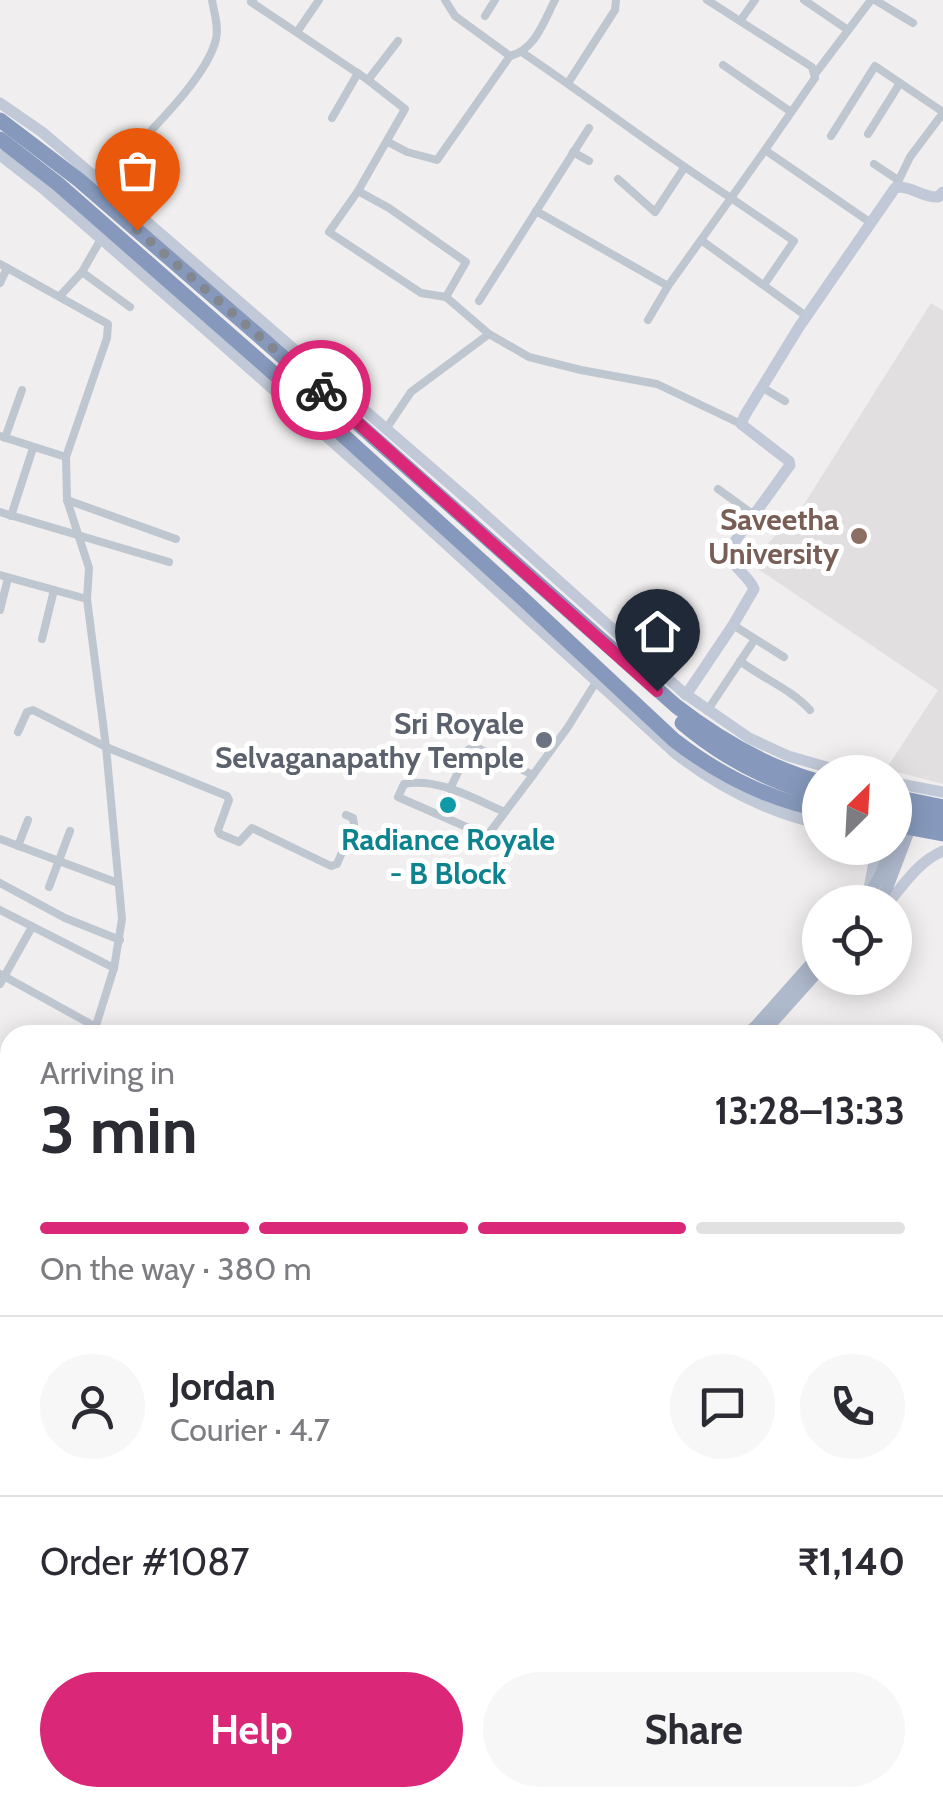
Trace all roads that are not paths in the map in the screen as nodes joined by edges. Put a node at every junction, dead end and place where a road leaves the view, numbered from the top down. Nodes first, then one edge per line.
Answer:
1 (212, 0) edge
2 (252, 0) edge
3 (319, 0) edge
4 (446, 0) edge
5 (495, 0) edge
6 (556, 0) edge
7 (616, 0) edge
8 (707, 0) edge
9 (755, 0) edge
10 (804, 0) edge
11 (873, 0) edge
12 (485, 16) dead end
13 (740, 21) junction
14 (912, 23) dead end
15 (848, 30) junction
16 (297, 32) junction
17 (398, 41) dead end
18 (523, 53) junction
19 (510, 56) junction
20 (723, 65) dead end
21 (358, 73) junction
22 (815, 74) junction
23 (368, 80) junction
24 (568, 83) junction
25 (900, 83) junction
26 (0, 103) edge
27 (790, 112) junction
28 (943, 113) edge
29 (332, 118) dead end
30 (0, 120) edge
31 (589, 128) dead end
32 (868, 134) dead end
33 (831, 136) dead end
34 (0, 140) edge
35 (388, 142) junction
36 (765, 150) junction
37 (573, 152) junction
38 (0, 156) edge
39 (589, 161) dead end
40 (874, 164) dead end
41 (684, 168) junction
42 (618, 179) dead end
43 (102, 182) junction
44 (896, 184) junction
45 (358, 191) junction
46 (943, 192) edge
47 (732, 198) junction
48 (536, 211) junction
49 (870, 223) junction
50 (102, 238) junction
51 (701, 240) junction
52 (4, 266) edge
53 (82, 272) junction
54 (0, 283) edge
55 (764, 285) junction
56 (668, 286) junction
57 (60, 296) junction
58 (446, 297) junction
59 (479, 301) dead end
60 (130, 306) dead end
61 (806, 316) junction
62 (648, 320) dead end
63 (489, 334) junction
64 (264, 335) junction
65 (763, 388) junction
66 (22, 390) dead end
67 (785, 401) dead end
68 (742, 424) junction
69 (386, 429) junction
70 (3, 437) edge
71 (33, 448) junction
72 (66, 458) junction
73 (718, 489) dead end
74 (67, 500) junction
75 (0, 512) edge
76 (420, 513) junction
77 (754, 515) junction
78 (11, 516) junction
79 (79, 534) junction
80 (176, 539) dead end
81 (169, 562) dead end
82 (4, 576) edge
83 (54, 590) junction
84 (87, 598) junction
85 (0, 610) edge
86 (734, 625) junction
87 (42, 639) dead end
88 (755, 639) junction
89 (602, 642) junction
90 (784, 658) dead end
91 (740, 661) junction
92 (595, 681) junction
93 (686, 695) junction
94 (810, 710) dead end
95 (707, 711) junction
96 (18, 732) dead end
97 (106, 748) junction
98 (802, 758) edge
99 (533, 775) junction
100 (802, 776) edge
101 (912, 786) edge
102 (450, 789) junction
103 (802, 790) edge
104 (943, 792) edge
105 (802, 805) edge
106 (943, 807) edge
107 (912, 811) edge
108 (505, 812) junction
109 (346, 815) dead end
110 (912, 817) edge
111 (802, 819) edge
112 (28, 820) dead end
113 (943, 828) edge
114 (70, 831) dead end
115 (0, 839) edge
116 (18, 846) junction
117 (943, 848) edge
118 (59, 862) junction
119 (0, 883) edge
120 (118, 883) junction
121 (902, 885) edge
122 (49, 887) dead end
123 (0, 910) edge
124 (32, 927) junction
125 (120, 940) junction
126 (114, 968) junction
127 (802, 974) edge
128 (1, 978) edge
129 (802, 989) edge
130 (50, 1003) junction
131 (44, 1016) dead end
132 (85, 1025) edge
133 (96, 1025) edge
134 (757, 1025) edge
135 (771, 1025) edge

1 - 43 street
2 - 16 street
3 - 16 street
4 - 19 street
5 - 12 street
6 - 18 street
7 - 24 street
8 - 13 street
9 - 13 street
10 - 15 street
11 - 14 street
11 - 15 street
13 - 22 street
15 - 22 street
16 - 21 street
17 - 23 street
18 - 19 street
18 - 24 street
19 - 35 street
20 - 27 street
21 - 23 street
21 - 29 street
22 - 27 street
23 - 35 street
24 - 41 street
25 - 28 street
25 - 32 street
25 - 33 street
26 - 43 street
27 - 36 street
28 - 44 street
30 - 64 highway
31 - 37 street
34 - 76 highway
35 - 45 street
36 - 47 street
36 - 49 street
37 - 39 street
37 - 48 street
38 - 50 street
40 - 44 street
41 - 42 street
41 - 47 street
43 - 64 street
44 - 46 street
44 - 49 street
45 - 58 street
45 - 58 street
47 - 51 street
47 - 55 street
48 - 56 street
48 - 59 street
49 - 61 street
50 - 53 street
50 - 76 street
51 - 55 street
51 - 56 street
52 - 54 street
52 - 57 street
53 - 57 street
53 - 60 street
55 - 61 street
56 - 62 street
57 - 72 street
58 - 63 street
61 - 65 street
63 - 68 street
63 - 69 street
64 - 69 street
64 - 89 highway
65 - 67 street
65 - 68 street
66 - 70 street
68 - 77 street
69 - 93 street
70 - 71 street
71 - 72 street
71 - 78 street
72 - 74 street
73 - 77 street
74 - 79 street
74 - 80 street
75 - 78 street
76 - 92 street
76 - 105 highway
77 - 86 street
78 - 79 street
79 - 81 street
79 - 84 street
82 - 83 street
82 - 85 street
83 - 84 street
83 - 87 street
84 - 97 street
86 - 88 street
86 - 93 street
88 - 90 street
88 - 91 street
89 - 100 highway
89 - 103 highway
91 - 94 street
91 - 95 street
92 - 99 street
92 - 111 street
93 - 95 street
95 - 98 street
96 - 97 street
97 - 109 street
97 - 120 street
99 - 102 street
99 - 108 street
101 - 104 street
102 - 108 street
102 - 108 street
106 - 107 highway
110 - 113 highway
112 - 116 street
113 - 117 highway
114 - 118 street
115 - 116 street
116 - 118 street
117 - 121 street
118 - 120 street
118 - 122 street
119 - 125 street
120 - 125 street
123 - 124 street
124 - 126 street
124 - 128 street
125 - 126 street
126 - 133 street
127 - 134 main road
128 - 130 street
129 - 135 main road
130 - 131 street
130 - 132 street

